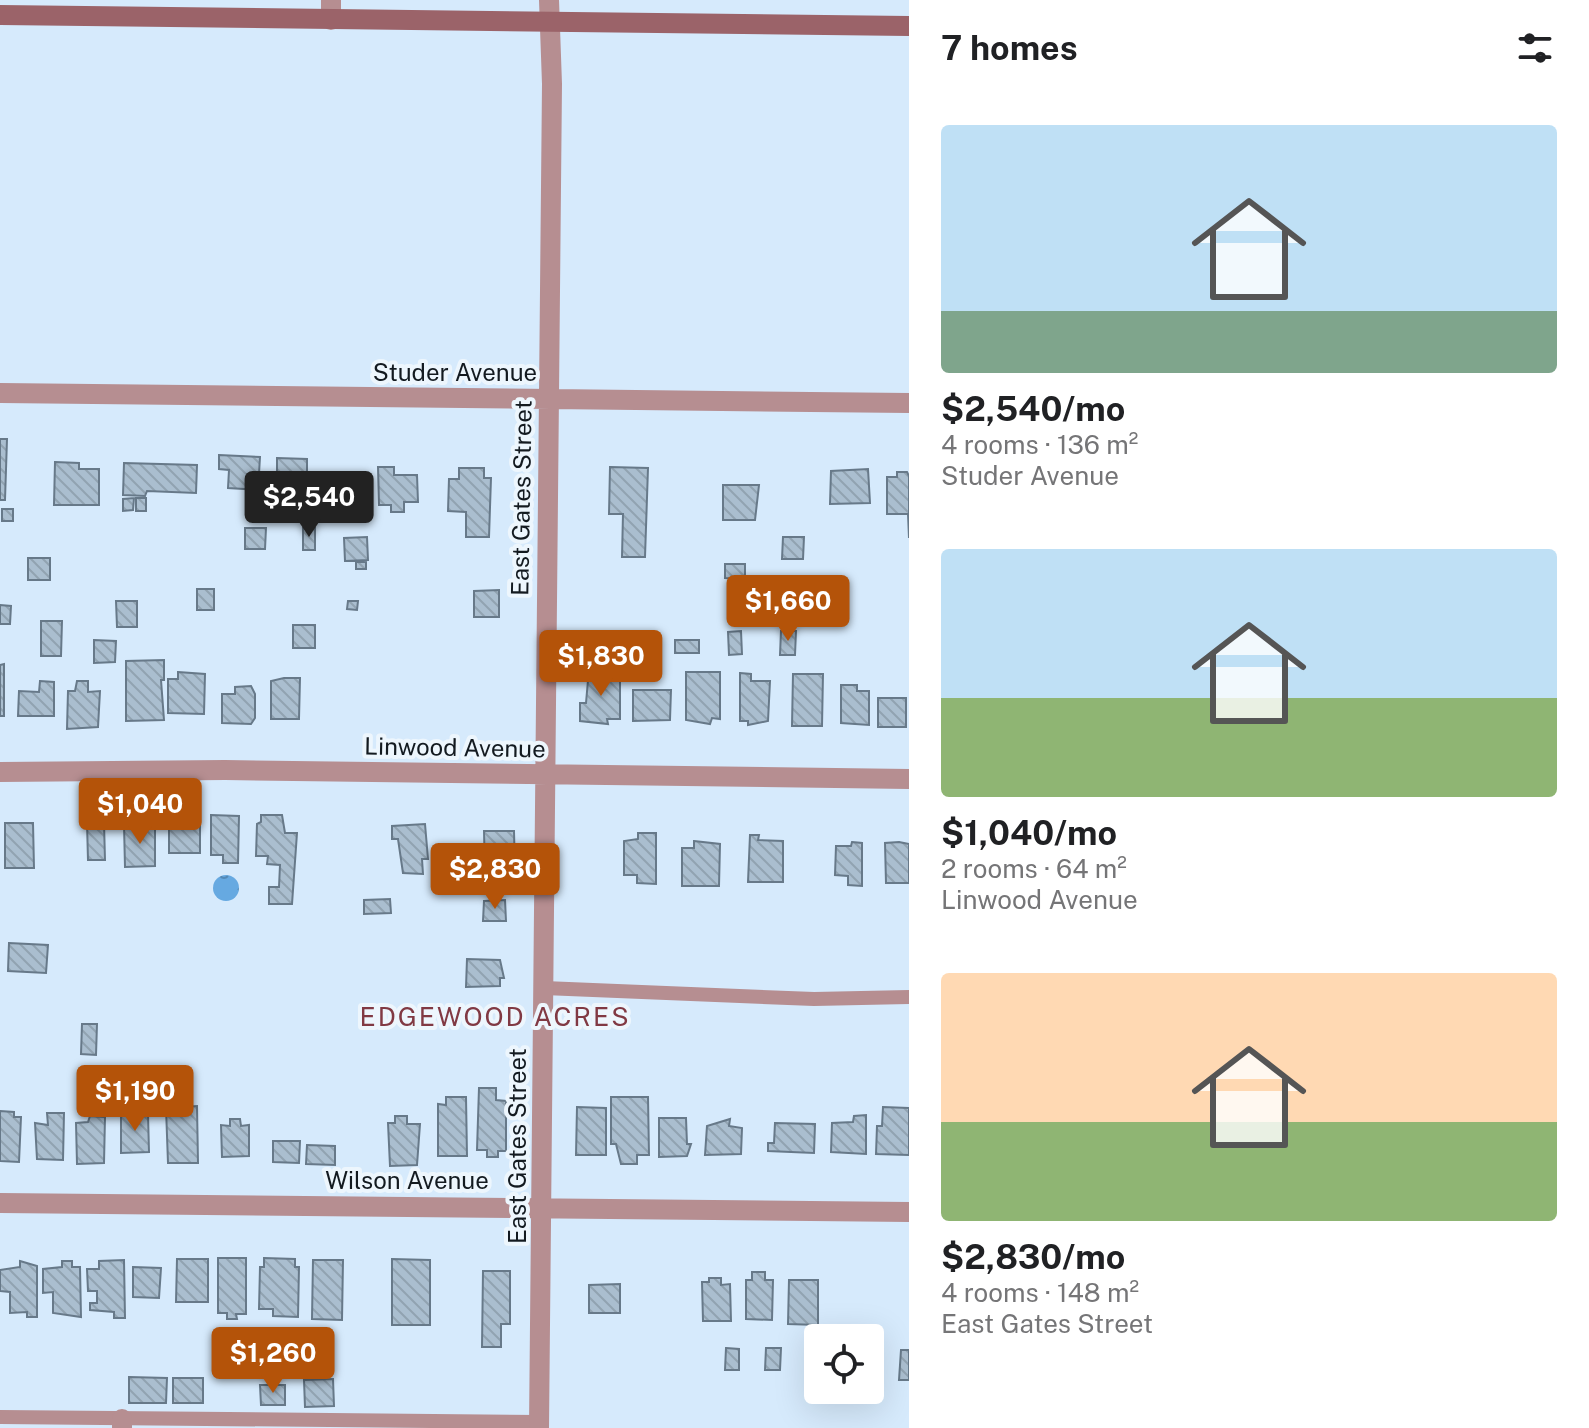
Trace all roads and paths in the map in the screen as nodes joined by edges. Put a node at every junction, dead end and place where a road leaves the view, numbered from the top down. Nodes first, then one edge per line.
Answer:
1 (549, 0) edge
2 (331, 10) edge
3 (0, 15) edge
4 (550, 23) junction
5 (909, 26) edge
6 (0, 393) edge
7 (548, 399) junction
8 (909, 403) edge
9 (0, 772) edge
10 (546, 774) junction
11 (909, 779) edge
12 (544, 988) junction
13 (909, 997) edge
14 (0, 1203) edge
15 (544, 1207) junction
16 (909, 1212) edge
17 (0, 1417) edge
18 (122, 1424) edge
19 (539, 1425) edge

1 - 4 street, East Gates Street
2 - 3 main road
2 - 4 main road
4 - 5 main road
4 - 7 street, East Gates Street
6 - 7 street, Studer Avenue
7 - 8 street, Studer Avenue
7 - 10 street, East Gates Street
9 - 10 street, Linwood Avenue
10 - 11 street, Linwood Avenue
10 - 12 street, East Gates Street
12 - 13 lane
12 - 15 street, East Gates Street
14 - 15 street, Wilson Avenue
15 - 16 street, Wilson Avenue
15 - 19 street, East Gates Street
17 - 18 lane
18 - 19 lane

